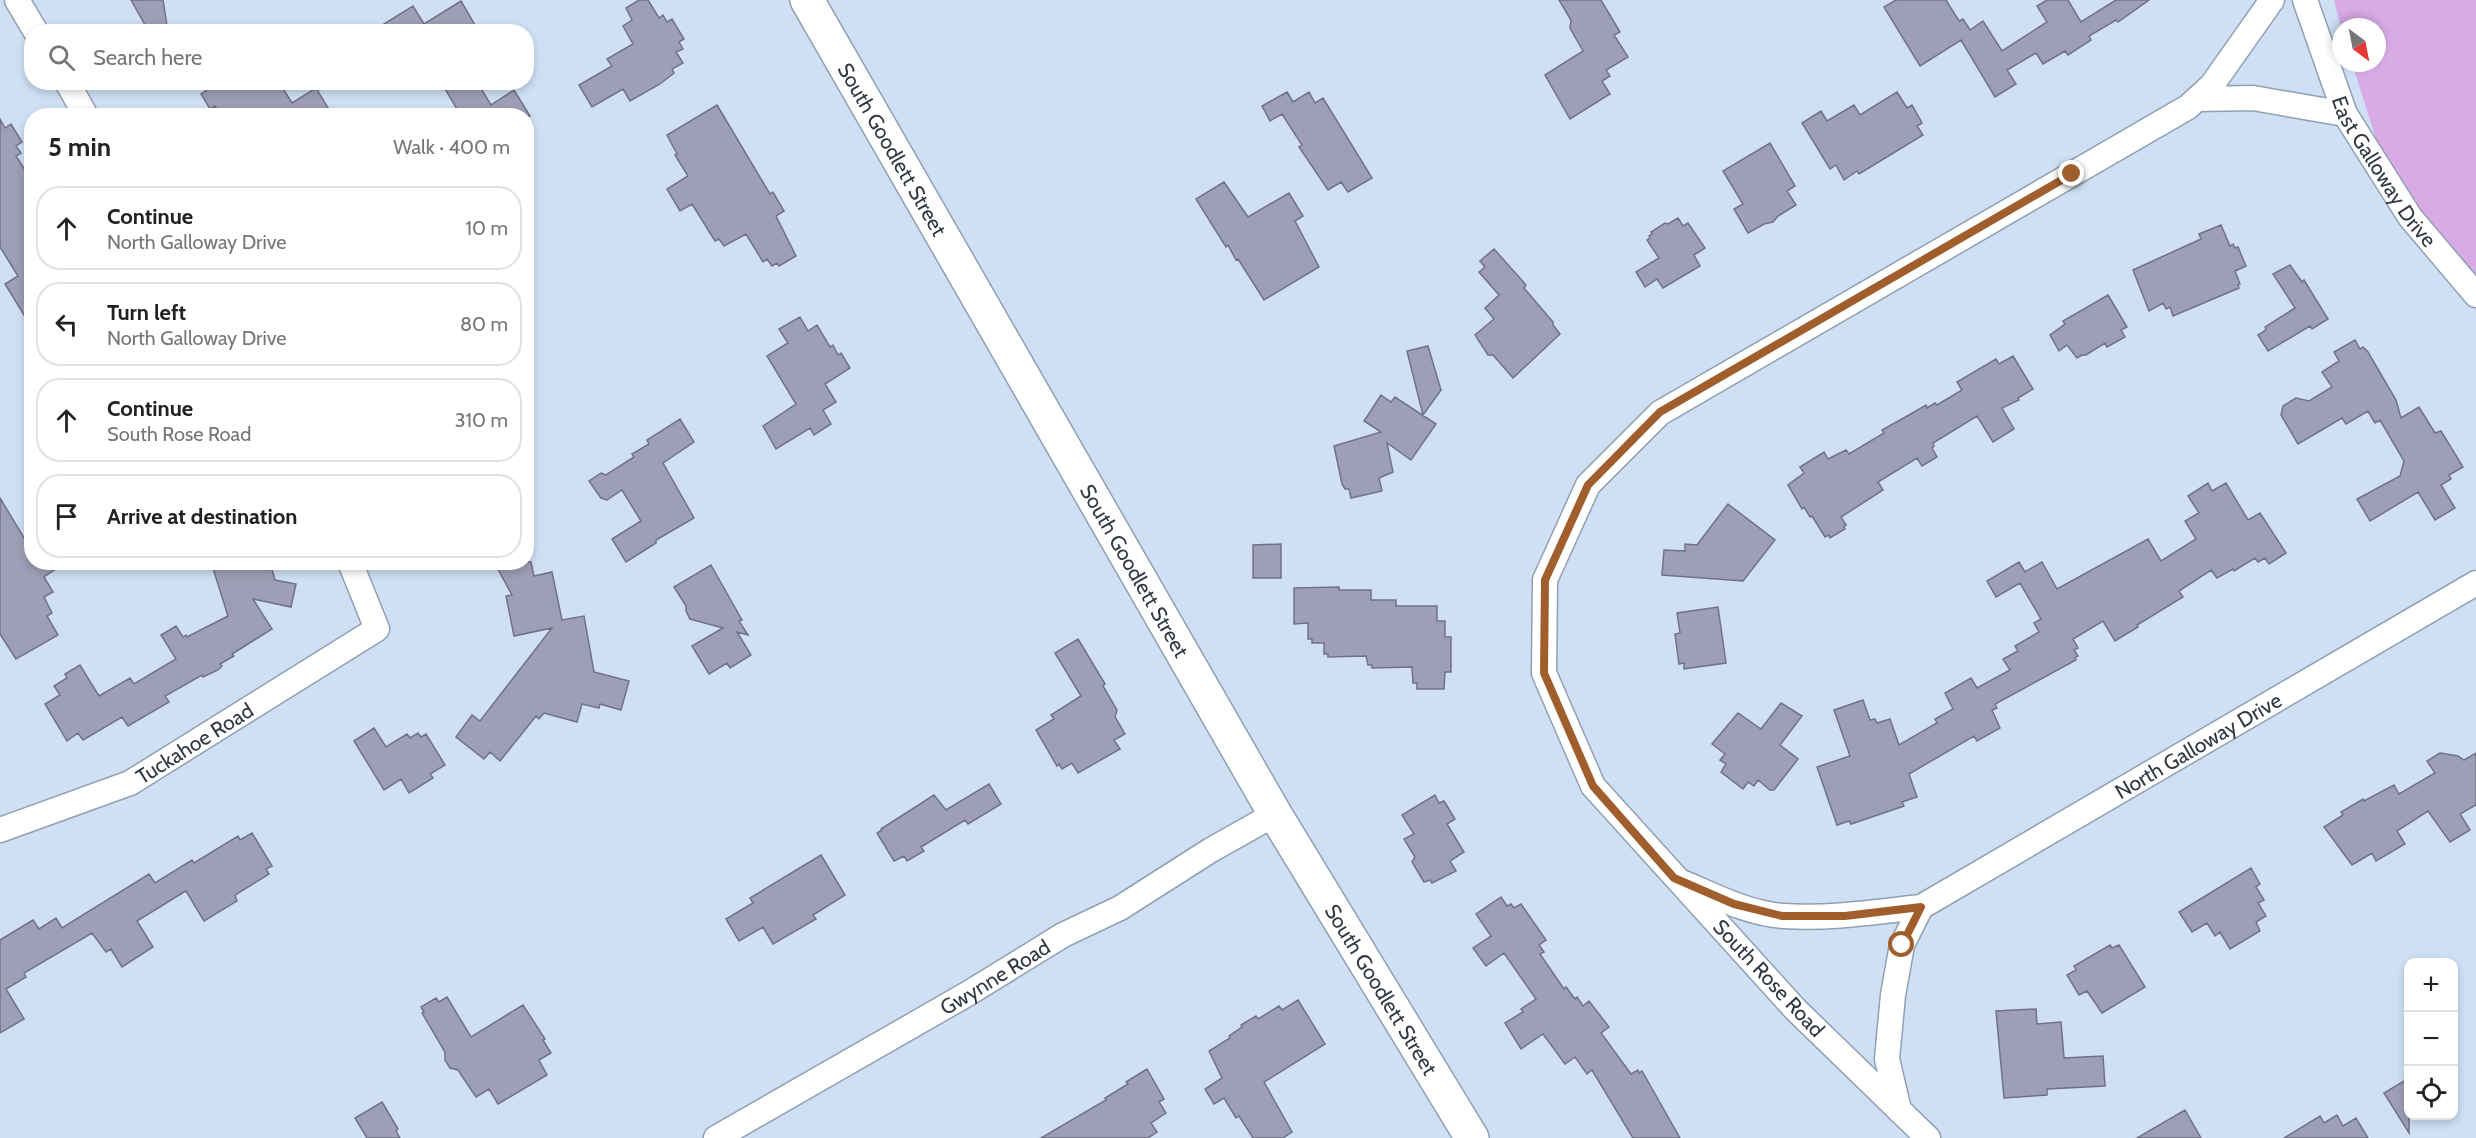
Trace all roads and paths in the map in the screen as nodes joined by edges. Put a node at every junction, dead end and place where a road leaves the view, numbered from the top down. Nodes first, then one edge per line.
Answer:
1 (17, 0) edge
2 (807, 0) edge
3 (2272, 0) edge
4 (2306, 0) edge
5 (31, 24) edge
6 (71, 90) edge
7 (2197, 99) junction
8 (82, 108) edge
9 (2344, 114) junction
10 (2476, 296) edge
11 (353, 570) edge
12 (2476, 584) edge
13 (1275, 814) junction
14 (0, 830) edge
15 (1674, 878) junction
16 (1921, 907) junction
17 (1899, 1110) junction
18 (716, 1138) edge
19 (1472, 1138) edge
20 (1928, 1138) edge

1 - 5 street
2 - 13 main road, South Goodlett Street
3 - 7 street, South Rose Road
4 - 9 street, East Galloway Drive
6 - 8 street
7 - 9 street
7 - 15 street, South Rose Road
9 - 10 street, East Galloway Drive
11 - 14 street, Tuckahoe Road
12 - 16 street, North Galloway Drive
13 - 18 street, Gwynne Road
13 - 19 main road, South Goodlett Street
15 - 16 street, North Galloway Drive
15 - 17 street, South Rose Road
16 - 17 street
17 - 20 street, South Rose Road

